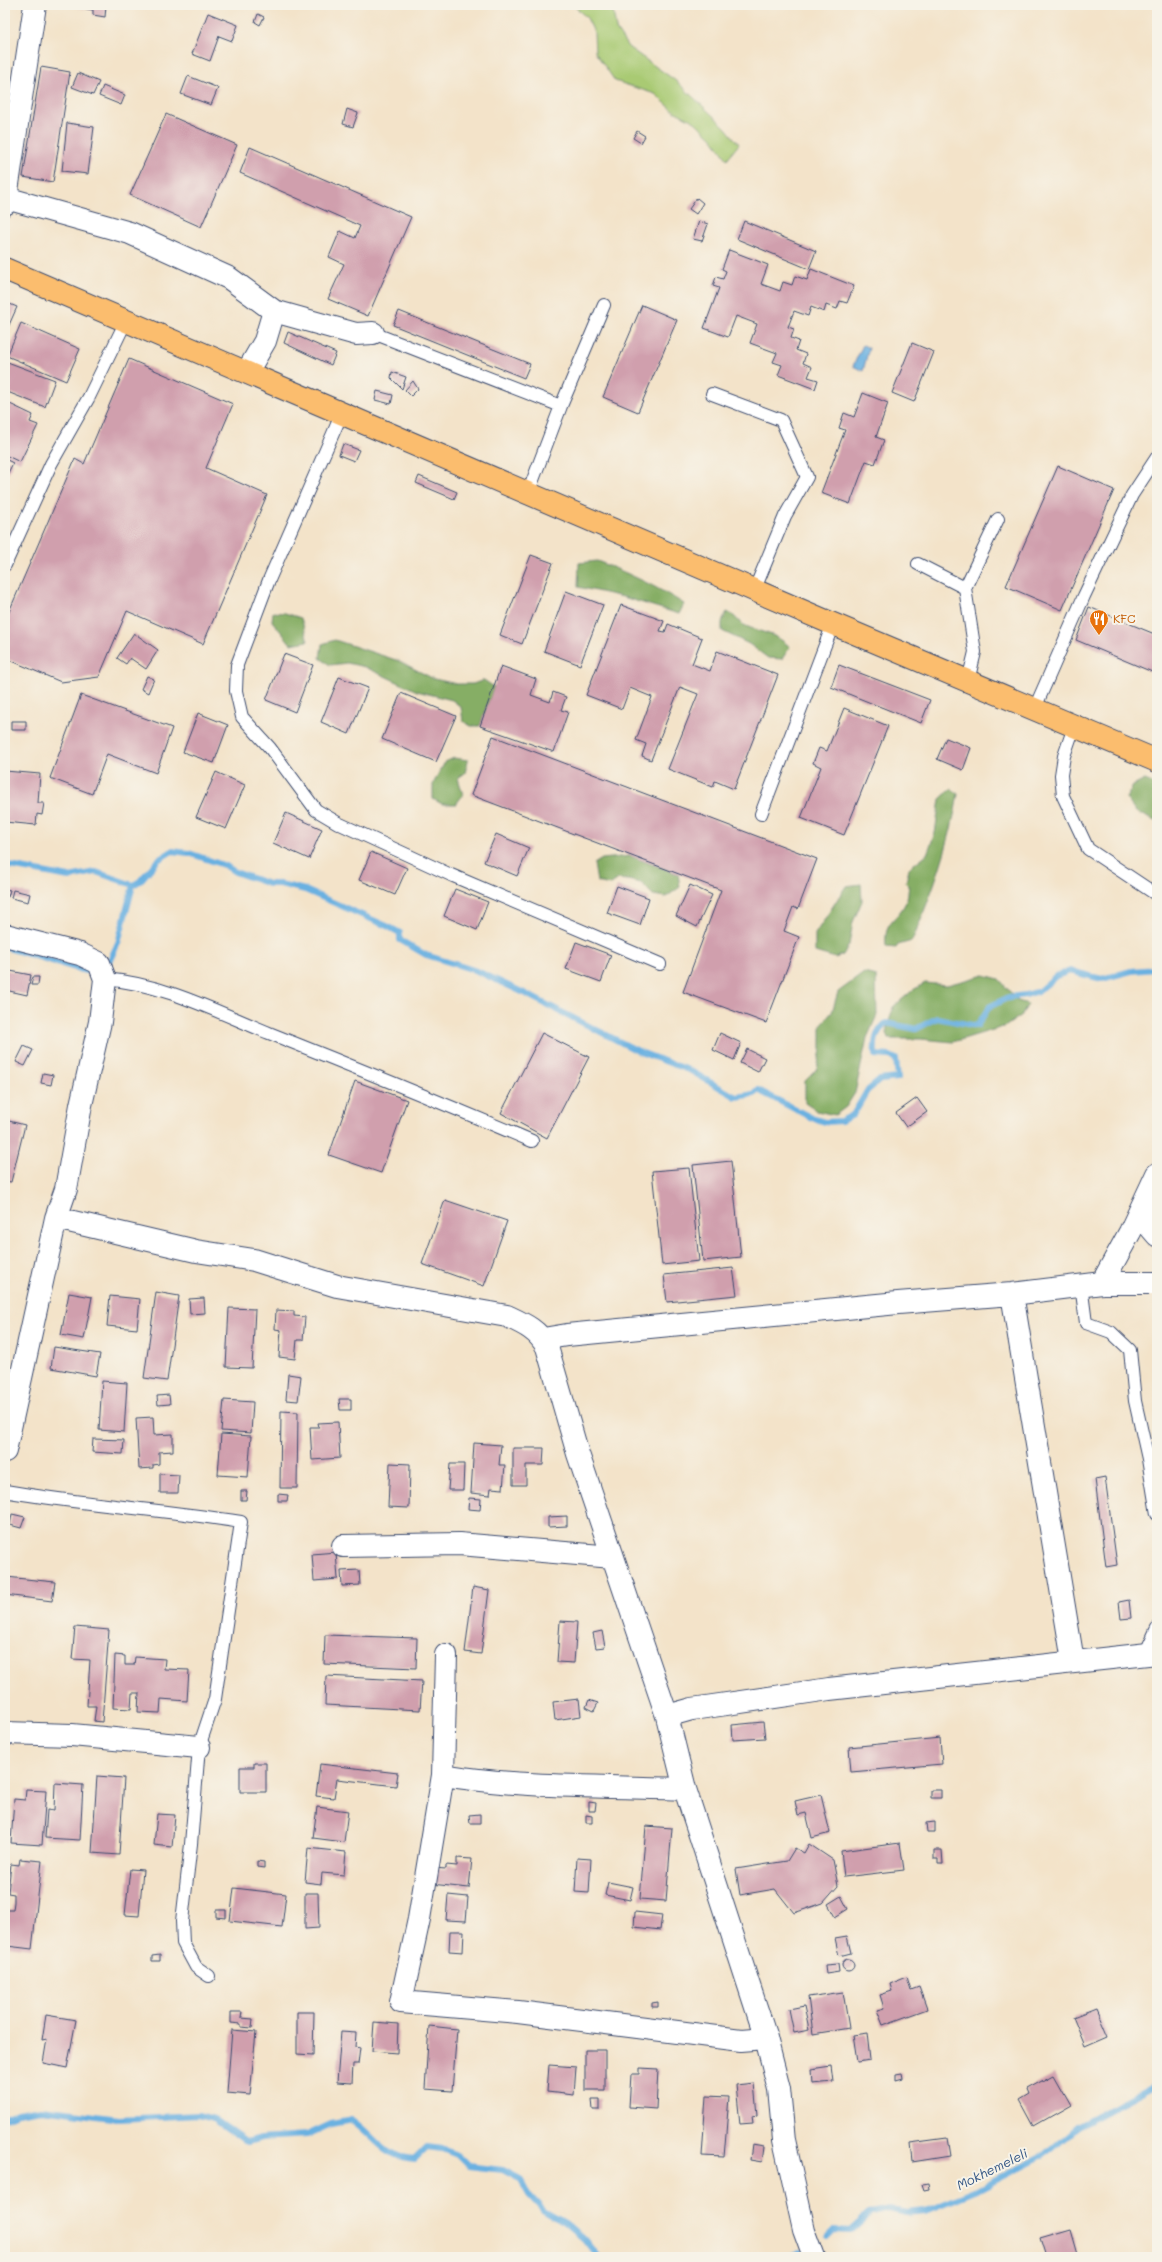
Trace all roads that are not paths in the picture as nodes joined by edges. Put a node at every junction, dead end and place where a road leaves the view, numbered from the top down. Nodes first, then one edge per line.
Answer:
1 (35, 5) edge
2 (6, 189) edge
3 (5, 269) edge
4 (604, 304) dead end
5 (274, 311) junction
6 (126, 321) junction
7 (373, 333) joint
8 (247, 372) junction
9 (712, 394) dead end
10 (561, 406) junction
11 (342, 413) junction
12 (1157, 457) edge
13 (528, 493) junction
14 (998, 519) dead end
15 (918, 564) dead end
16 (5, 565) edge
17 (965, 588) junction
18 (754, 591) junction
19 (833, 624) junction
20 (968, 681) junction
21 (1034, 710) junction
22 (1074, 727) junction
23 (1157, 761) edge
24 (761, 814) dead end
25 (1157, 895) edge
26 (5, 935) edge
27 (660, 964) dead end
28 (105, 979) junction
29 (532, 1141) dead end
30 (1157, 1174) edge
31 (1139, 1214) junction
32 (56, 1218) junction
33 (1157, 1235) edge
34 (1157, 1283) edge
35 (1091, 1284) junction
36 (1012, 1294) junction
37 (543, 1339) junction
38 (5, 1451) edge
39 (5, 1491) edge
40 (1157, 1514) edge
41 (342, 1546) dead end
42 (613, 1557) junction
43 (1157, 1628) edge
44 (1151, 1653) edge
45 (446, 1655) dead end
46 (1073, 1661) junction
47 (667, 1716) junction
48 (5, 1733) edge
49 (199, 1747) junction
50 (443, 1775) junction
51 (685, 1789) junction
52 (209, 1976) dead end
53 (766, 2038) junction
54 (814, 2257) edge

1 - 2 street
2 - 5 street
3 - 6 main road
4 - 10 lane
5 - 7 street
5 - 8 street
6 - 8 main road
6 - 16 lane
7 - 10 lane
8 - 11 main road
9 - 18 lane
10 - 13 lane
11 - 13 main road
11 - 27 lane
12 - 21 lane
13 - 18 main road
14 - 17 lane
15 - 17 lane
17 - 20 lane
18 - 19 main road
19 - 20 main road
19 - 24 lane
20 - 21 main road
21 - 22 main road
22 - 23 main road
22 - 25 lane
26 - 28 street
28 - 29 lane
28 - 32 street
30 - 31 street
31 - 33 street
31 - 35 street
32 - 37 street
32 - 38 street
34 - 35 street
35 - 36 street
35 - 40 lane
36 - 37 street
36 - 46 street
37 - 42 street
39 - 49 lane
41 - 42 street
42 - 47 street
43 - 44 lane
44 - 46 street
45 - 50 street
46 - 47 street
47 - 51 street
48 - 49 street
49 - 52 lane
50 - 51 street
50 - 53 street
51 - 53 street
53 - 54 street

